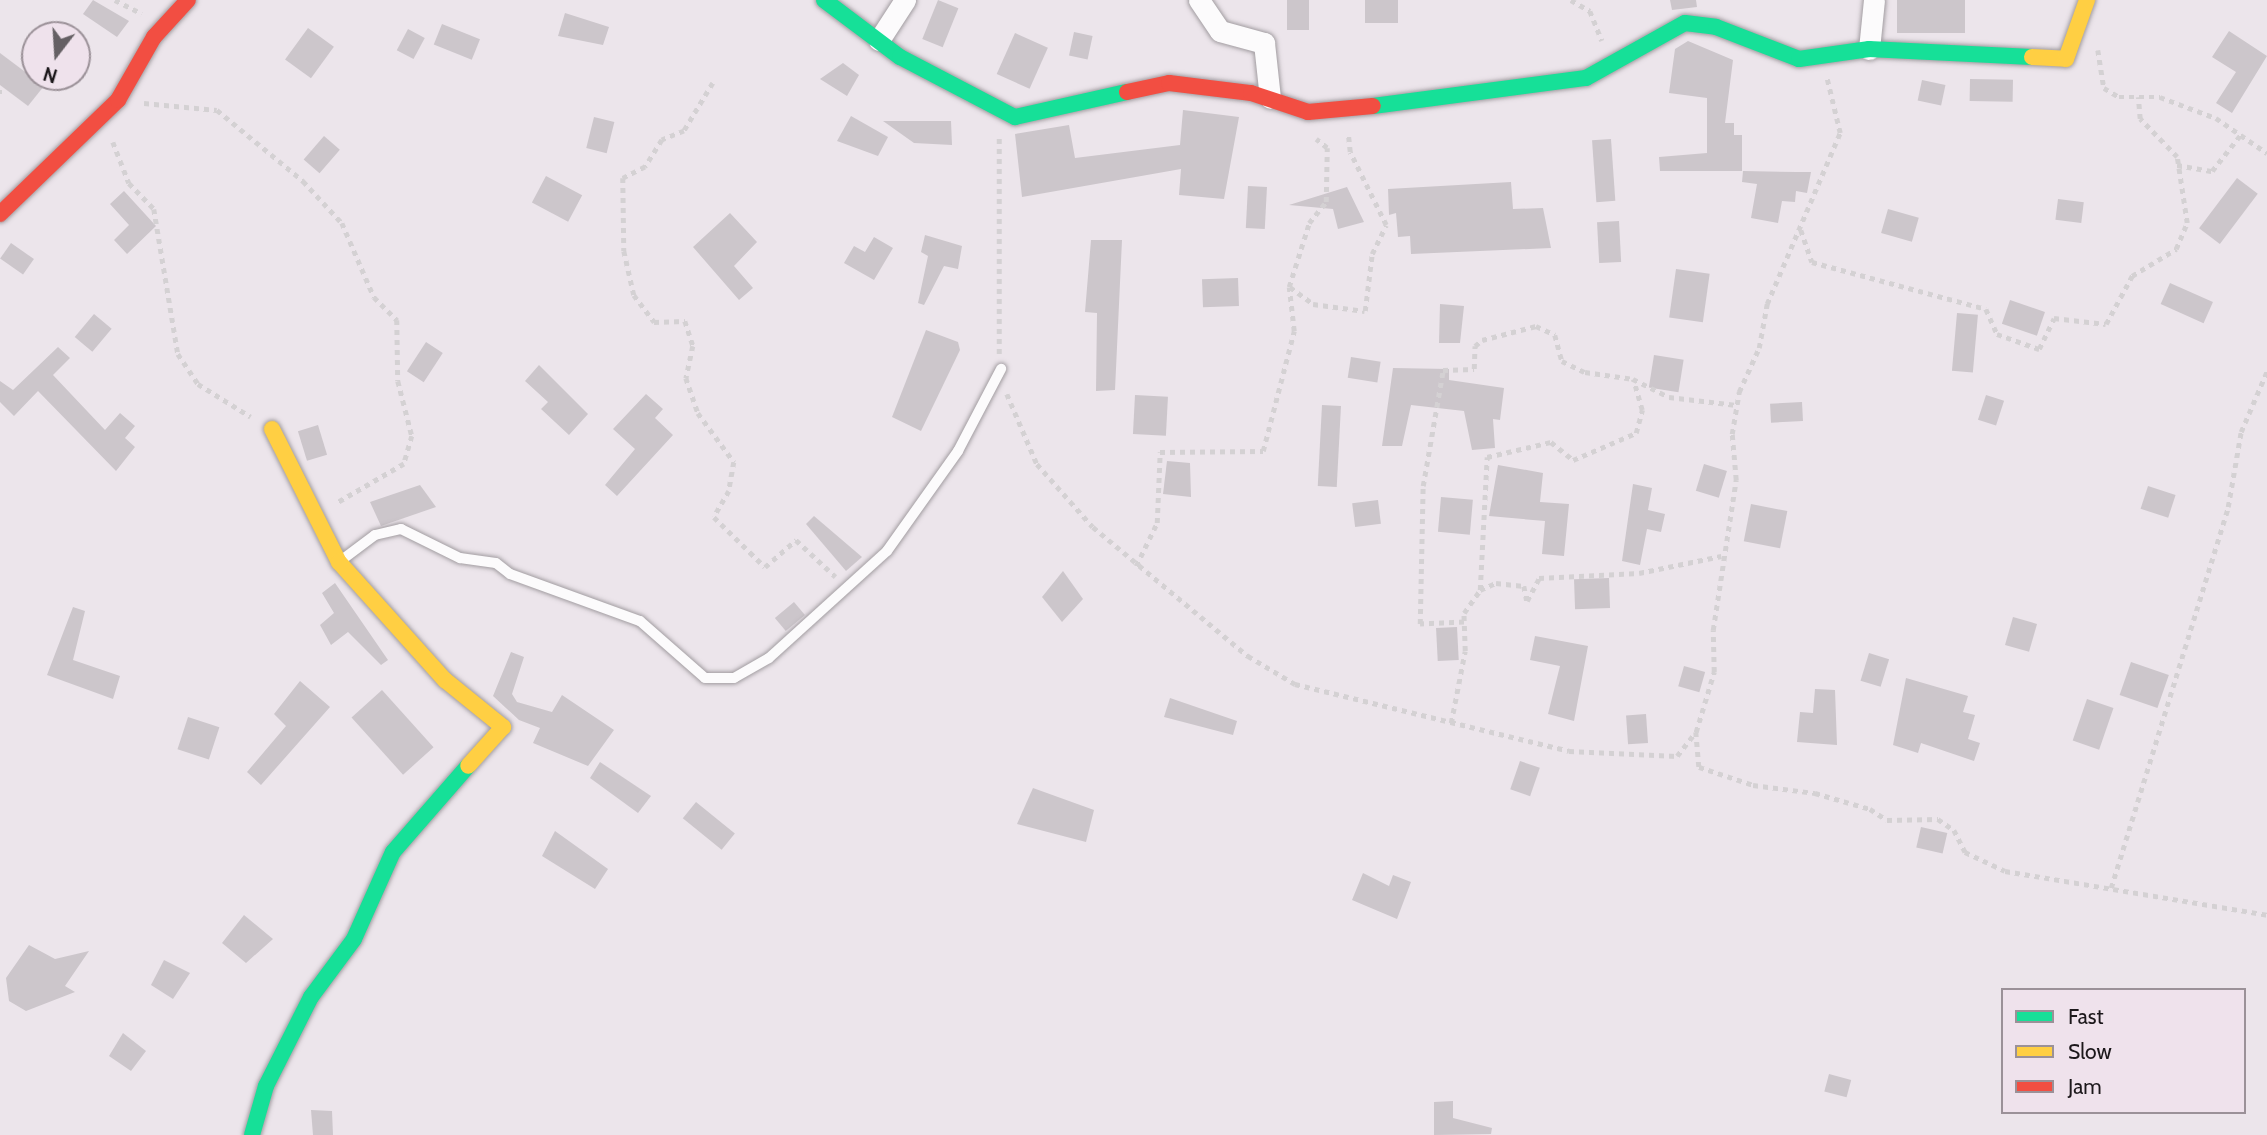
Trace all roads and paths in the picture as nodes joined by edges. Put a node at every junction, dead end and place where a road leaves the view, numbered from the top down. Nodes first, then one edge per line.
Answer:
1 (188, 0) edge
2 (824, 0) edge
3 (905, 0) edge
4 (1199, 0) edge
5 (1571, 0) edge
6 (1874, 0) edge
7 (2087, 0) edge
8 (879, 40) junction
9 (2097, 41) dead end
10 (1869, 49) junction
11 (1826, 57) junction
12 (1608, 70) junction
13 (713, 83) dead end
14 (2138, 97) junction
15 (1270, 98) junction
16 (118, 100) junction
17 (1292, 108) junction
18 (1345, 109) junction
19 (1006, 115) junction
20 (2242, 133) junction
21 (113, 137) dead end
22 (1327, 148) junction
23 (2267, 153) edge
24 (2177, 165) junction
25 (0, 214) edge
26 (1800, 229) junction
27 (1289, 287) junction
28 (1001, 369) junction
29 (2267, 371) edge
30 (1633, 379) junction
31 (1737, 405) junction
32 (272, 429) joint
33 (316, 511) junction
34 (1721, 556) junction
35 (339, 562) junction
36 (1136, 566) junction
37 (850, 589) junction
38 (1480, 590) junction
39 (1464, 622) junction
40 (1451, 723) junction
41 (1696, 732) junction
42 (2111, 888) junction
43 (2267, 915) edge
44 (252, 1135) edge

1 - 16 street
2 - 8 street
3 - 8 street
4 - 15 street
5 - 12 path
6 - 10 street
7 - 10 street
8 - 19 street
9 - 14 path
10 - 11 street
11 - 12 street
11 - 26 path
12 - 18 street
13 - 37 path
14 - 20 path
14 - 24 path
15 - 17 street
15 - 19 street
16 - 25 street
16 - 33 path
17 - 18 street
17 - 22 path
18 - 22 path
18 - 27 path
19 - 28 path
20 - 23 path
20 - 24 path
21 - 32 path
22 - 27 path
24 - 26 path
26 - 31 path
27 - 36 path
28 - 36 path
28 - 37 lane
29 - 42 path
30 - 31 path
30 - 38 path
30 - 39 path
31 - 34 path
32 - 33 street
33 - 35 street
34 - 38 path
34 - 41 path
35 - 37 lane
35 - 44 street
36 - 40 path
38 - 39 path
39 - 40 path
40 - 41 path
41 - 42 path
42 - 43 path

